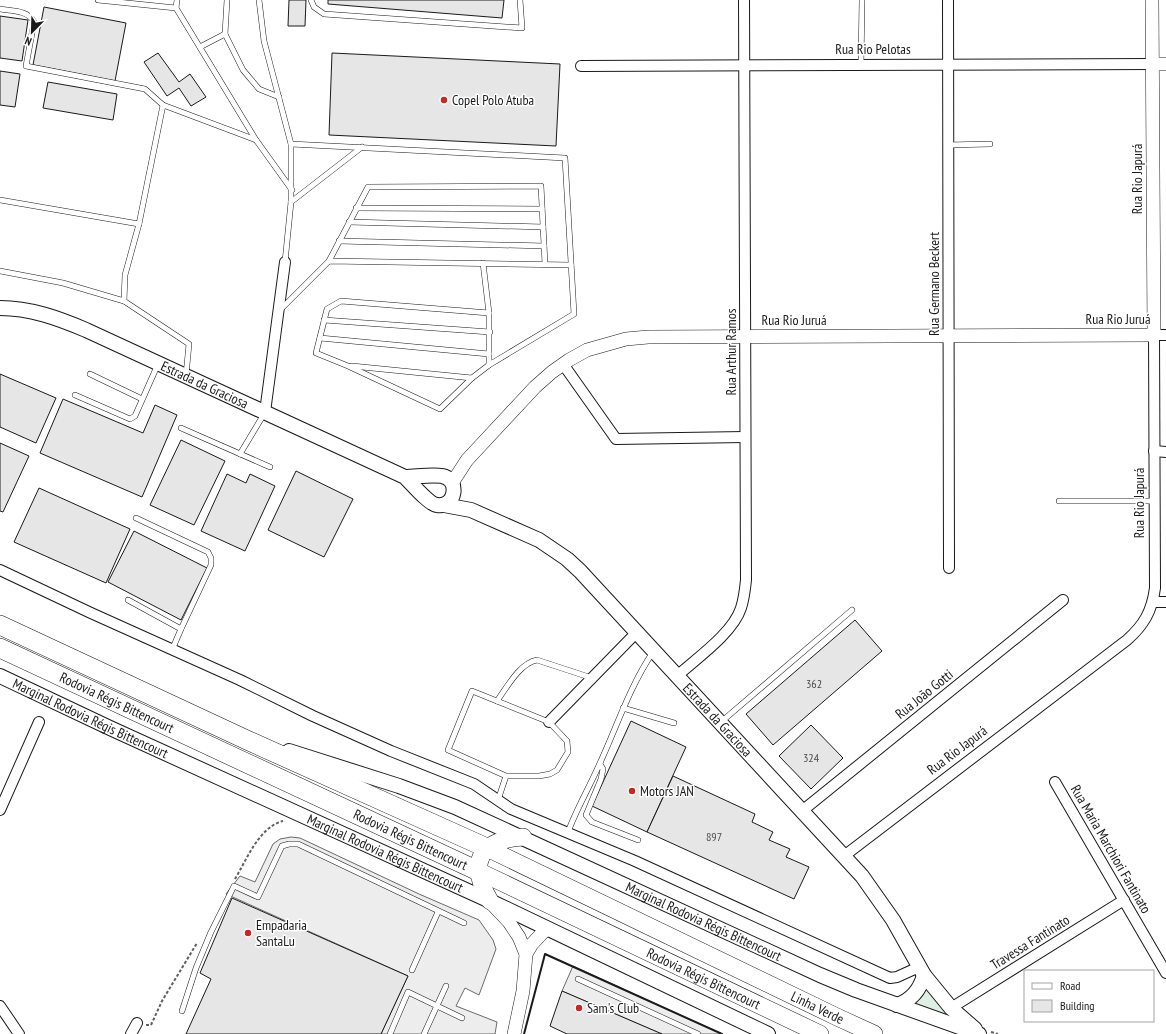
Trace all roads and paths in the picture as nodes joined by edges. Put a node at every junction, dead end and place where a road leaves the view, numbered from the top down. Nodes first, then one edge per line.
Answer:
1 (98, 0) edge
2 (177, 0) edge
3 (227, 0) edge
4 (259, 0) edge
5 (311, 0) edge
6 (520, 0) edge
7 (744, 0) edge
8 (862, 0) edge
9 (948, 0) edge
10 (1152, 0) edge
11 (176, 8) junction
12 (0, 9) edge
13 (225, 34) junction
14 (200, 47) junction
15 (1152, 64) junction
16 (1166, 64) edge
17 (861, 65) junction
18 (948, 65) junction
19 (581, 66) dead end
20 (744, 66) junction
21 (279, 98) junction
22 (163, 105) junction
23 (256, 140) junction
24 (291, 144) junction
25 (990, 144) dead end
26 (948, 145) junction
27 (362, 147) junction
28 (292, 190) junction
29 (0, 200) edge
30 (292, 202) junction
31 (356, 208) junction
32 (542, 209) junction
33 (349, 222) junction
34 (139, 224) junction
35 (543, 227) junction
36 (339, 241) junction
37 (544, 246) junction
38 (329, 261) junction
39 (285, 262) joint
40 (483, 263) junction
41 (545, 264) junction
42 (571, 265) junction
43 (0, 271) edge
44 (124, 301) junction
45 (0, 308) edge
46 (278, 312) junction
47 (490, 313) junction
48 (324, 320) junction
49 (490, 332) junction
50 (1160, 335) edge
51 (948, 336) junction
52 (745, 337) junction
53 (320, 338) junction
54 (489, 354) junction
55 (158, 364) junction
56 (563, 364) junction
57 (489, 365) junction
58 (348, 366) junction
59 (90, 374) dead end
60 (186, 376) junction
61 (472, 378) junction
62 (75, 396) dead end
63 (142, 399) junction
64 (264, 412) junction
65 (181, 428) dead end
66 (745, 437) junction
67 (1154, 451) junction
68 (1166, 452) edge
69 (240, 454) junction
70 (270, 467) dead end
71 (405, 477) junction
72 (446, 481) junction
73 (426, 498) junction
74 (1059, 501) dead end
75 (1155, 501) junction
76 (444, 505) junction
77 (471, 510) junction
78 (136, 518) dead end
79 (949, 568) dead end
80 (0, 570) edge
81 (128, 600) dead end
82 (1063, 600) dead end
83 (1153, 602) junction
84 (1166, 602) edge
85 (852, 610) dead end
86 (0, 625) edge
87 (182, 629) junction
88 (637, 632) junction
89 (0, 648) edge
90 (172, 650) junction
91 (654, 651) junction
92 (0, 676) edge
93 (677, 676) junction
94 (592, 678) junction
95 (497, 701) junction
96 (623, 708) junction
97 (39, 722) dead end
98 (549, 722) junction
99 (674, 723) dead end
100 (720, 723) junction
101 (250, 741) junction
102 (600, 764) junction
103 (506, 776) junction
104 (1055, 782) dead end
105 (498, 800) junction
106 (0, 810) edge
107 (802, 811) junction
108 (568, 832) junction
109 (523, 837) junction
110 (638, 840) dead end
111 (487, 848) junction
112 (844, 856) junction
113 (478, 871) junction
114 (1124, 900) junction
115 (490, 902) junction
116 (438, 912) junction
117 (464, 923) dead end
118 (548, 928) junction
119 (526, 954) junction
120 (412, 970) dead end
121 (922, 971) junction
122 (1166, 973) edge
123 (578, 979) dead end
124 (446, 986) dead end
125 (782, 991) joint
126 (437, 1005) junction
127 (897, 1005) junction
128 (0, 1006) edge
129 (951, 1008) junction
130 (182, 1011) dead end
131 (462, 1018) dead end
132 (137, 1023) dead end
133 (19, 1034) edge
134 (131, 1034) edge
135 (390, 1034) edge
136 (424, 1034) edge
137 (514, 1034) edge
138 (698, 1034) edge
139 (768, 1034) edge
140 (820, 1034) edge
141 (874, 1034) edge
142 (980, 1034) edge

1 - 11 lane
2 - 11 lane
3 - 13 lane
4 - 21 lane
5 - 6 lane
7 - 20 street, Rua Arthur Ramos
8 - 17 lane
9 - 18 street, Rua Germano Beckert
10 - 15 street, Rua Rio Japurá
11 - 14 lane
12 - 22 lane
13 - 14 lane
13 - 21 lane
14 - 23 lane
15 - 16 street, Rua Rio Pelotas
15 - 18 street, Rua Rio Pelotas
15 - 50 street, Rua Rio Japurá
17 - 18 street, Rua Rio Pelotas
17 - 20 street, Rua Rio Pelotas
18 - 26 street, Rua Germano Beckert
19 - 20 street, Rua Rio Pelotas
20 - 52 street, Rua Arthur Ramos
21 - 24 lane
22 - 23 lane
22 - 34 lane
23 - 28 lane
24 - 27 lane
24 - 28 lane
25 - 26 lane
26 - 51 street, Rua Germano Beckert
27 - 30 lane
27 - 42 lane
28 - 30 lane
29 - 34 lane
30 - 39 lane
31 - 32 lane
31 - 32 lane
31 - 33 lane
32 - 35 lane
33 - 35 lane
33 - 36 lane
34 - 44 lane
35 - 37 lane
36 - 37 lane
36 - 38 lane
37 - 41 lane
38 - 40 lane
38 - 46 lane
39 - 46 street
40 - 41 lane
40 - 47 lane
41 - 42 lane
42 - 57 lane
43 - 44 lane
44 - 60 lane
45 - 55 main road, Estrada da Graciosa
46 - 64 street
47 - 48 lane
47 - 49 lane
48 - 49 lane
48 - 53 lane
49 - 54 lane
50 - 51 street, Rua Rio Juruá
50 - 67 street, Rua Rio Japurá
51 - 52 street, Rua Rio Juruá
51 - 79 street, Rua Germano Beckert
52 - 56 street, Rua Rio Juruá
52 - 66 street, Rua Arthur Ramos
53 - 54 lane
53 - 58 lane
54 - 57 lane
55 - 60 main road, Estrada da Graciosa
55 - 63 lane
56 - 66 street
56 - 72 street, Rua Rio Juruá
57 - 61 lane
58 - 61 lane
58 - 61 lane
59 - 63 lane
60 - 64 main road, Estrada da Graciosa
62 - 63 lane
64 - 69 lane
64 - 71 main road, Estrada da Graciosa
65 - 69 lane
66 - 93 street, Rua Arthur Ramos
67 - 68 street
67 - 75 street, Rua Rio Japurá
69 - 70 lane
71 - 72 main road, Estrada da Graciosa
71 - 73 main road, Estrada da Graciosa
72 - 73 main road
72 - 76 main road
72 - 77 main road, Estrada da Graciosa
73 - 76 main road, Estrada da Graciosa
74 - 75 lane
75 - 83 street, Rua Rio Japurá
76 - 77 main road, Estrada da Graciosa
77 - 88 main road, Estrada da Graciosa
78 - 87 lane
80 - 90 street
81 - 87 lane
82 - 107 street, Rua João Gotti
83 - 84 street
83 - 112 street, Rua Rio Japurá
85 - 100 lane
86 - 101 highway, Rodovia Régis Bittencourt
87 - 90 lane
88 - 91 main road, Estrada da Graciosa
88 - 94 street
89 - 113 highway, Rodovia Régis Bittencourt
90 - 105 street
91 - 93 main road, Estrada da Graciosa
91 - 96 lane
92 - 115 main road, Marginal Rodovia Régis Bittencourt
93 - 100 main road, Estrada da Graciosa
94 - 95 lane
94 - 98 street
95 - 98 lane
95 - 103 lane
96 - 99 lane
96 - 102 lane
97 - 106 street
98 - 103 lane
100 - 107 main road, Estrada da Graciosa
101 - 109 main road, Marginal Rodovia Régis Bittencourt
101 - 111 highway, Rodovia Régis Bittencourt
102 - 108 lane
102 - 110 lane
103 - 105 lane
104 - 114 street, Rua Maria Marchiori Fantinato
105 - 108 street
107 - 112 main road, Estrada da Graciosa
108 - 121 street
109 - 111 highway
109 - 127 main road, Marginal Rodovia Régis Bittencourt
111 - 113 highway
111 - 125 highway, Rodovia Régis Bittencourt
112 - 121 main road, Estrada da Graciosa
113 - 115 highway
113 - 140 highway, Rodovia Régis Bittencourt
114 - 122 street, Rua Maria Marchiori Fantinato
114 - 129 street, Travessa Fantinato
115 - 118 main road, Marginal Rodovia Régis Bittencourt
115 - 119 street
116 - 117 lane
116 - 120 lane
116 - 130 lane
118 - 119 street
118 - 139 main road, Marginal Rodovia Régis Bittencourt
119 - 137 street
121 - 127 main road
121 - 129 main road, Estrada da Graciosa
123 - 138 lane
124 - 126 lane
125 - 141 highway, Linha Verde
126 - 131 lane
126 - 135 lane
126 - 136 lane
127 - 142 main road, Marginal Rodovia Régis Bittencourt
128 - 133 street
129 - 142 main road, Estrada da Graciosa
132 - 134 street

